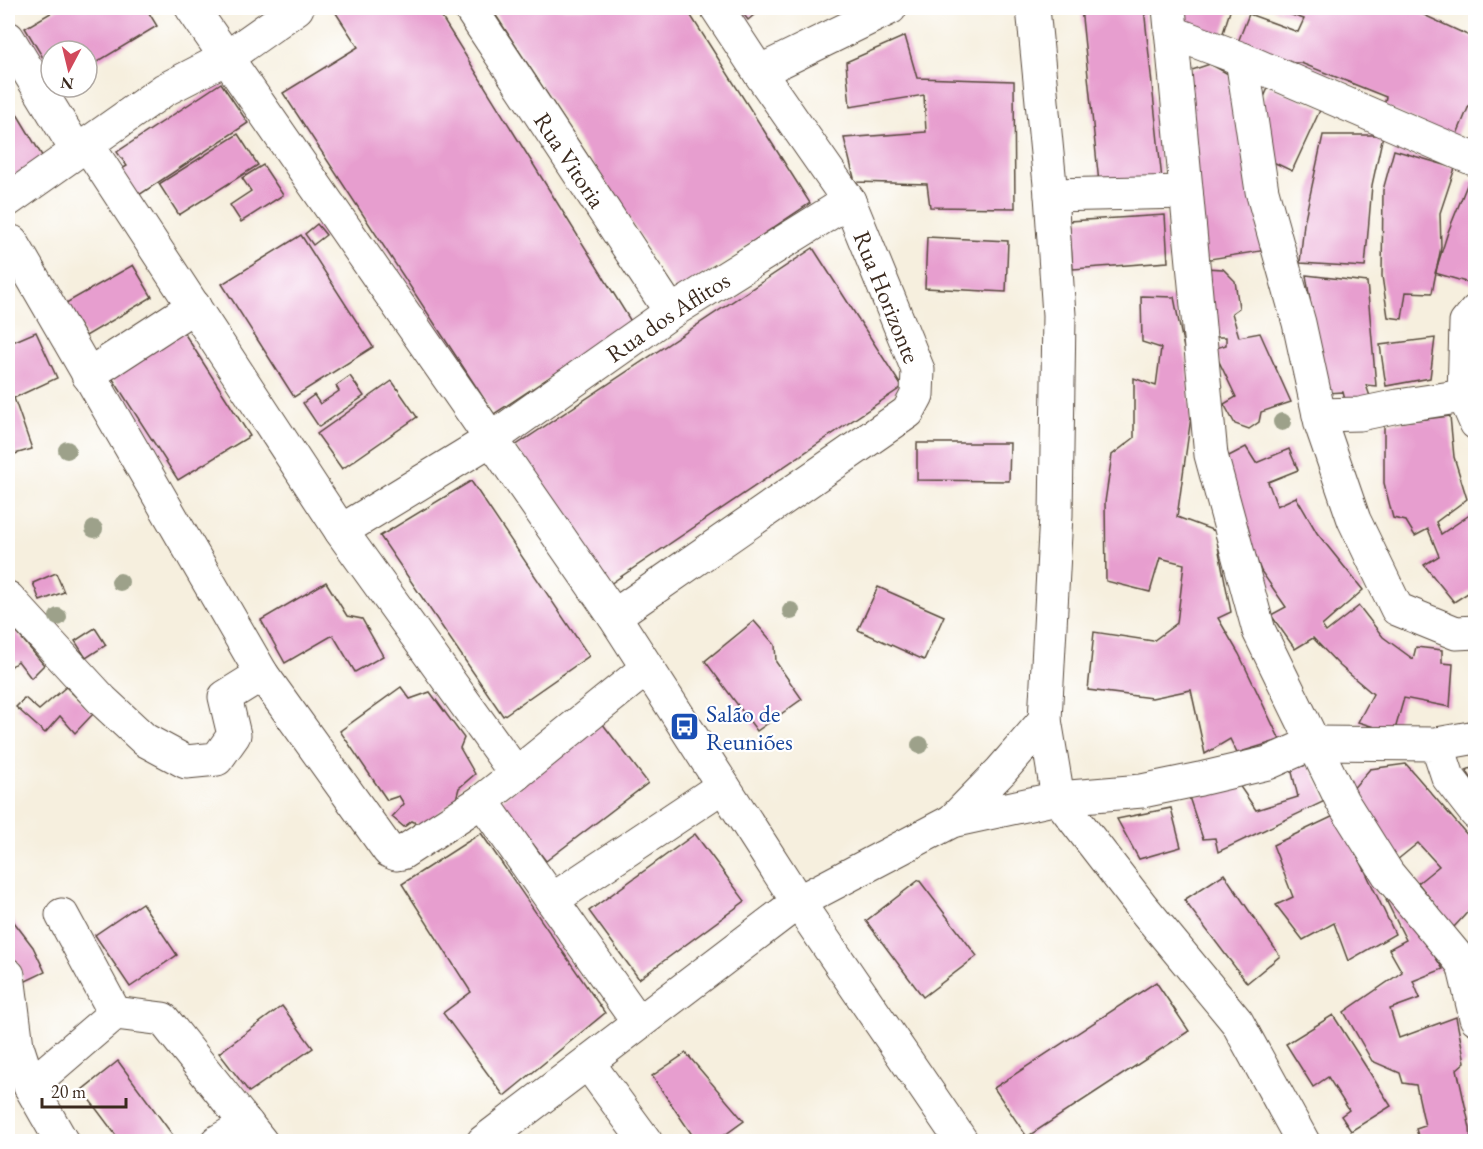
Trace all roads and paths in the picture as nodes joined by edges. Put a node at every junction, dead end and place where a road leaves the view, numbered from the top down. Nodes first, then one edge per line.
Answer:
1 (192, 8) edge
2 (297, 8) edge
3 (470, 8) edge
4 (717, 8) edge
5 (891, 8) edge
6 (1033, 8) edge
7 (1170, 20) edge
8 (8, 38) edge
9 (226, 58) junction
10 (1242, 60) junction
11 (759, 72) junction
12 (82, 148) junction
13 (1475, 159) edge
14 (1186, 192) junction
15 (1051, 195) junction
16 (8, 200) edge
17 (849, 201) junction
18 (8, 241) edge
19 (194, 306) junction
20 (1476, 311) edge
21 (671, 312) junction
22 (88, 375) junction
23 (1470, 409) edge
24 (1319, 415) junction
25 (490, 440) junction
26 (342, 531) junction
27 (8, 598) edge
28 (614, 616) junction
29 (1476, 632) edge
30 (647, 668) junction
31 (262, 674) junction
32 (1045, 720) junction
33 (1476, 737) edge
34 (1313, 743) junction
35 (1437, 744) junction
36 (516, 774) junction
37 (723, 786) junction
38 (1058, 798) junction
39 (482, 801) junction
40 (1476, 813) edge
41 (952, 821) junction
42 (552, 900) junction
43 (798, 902) junction
44 (62, 915) dead end
45 (8, 975) edge
46 (115, 1013) junction
47 (1476, 1018) edge
48 (638, 1022) junction
49 (588, 1063) junction
50 (30, 1086) junction
51 (254, 1133) edge
52 (62, 1142) edge
53 (217, 1142) edge
54 (483, 1142) edge
55 (645, 1142) edge
56 (963, 1142) edge
57 (1303, 1142) edge

1 - 9 street
2 - 9 street
3 - 21 street, Rua Vitoria
4 - 11 street, Rua Horizonte
5 - 11 street
6 - 15 street
7 - 10 street
7 - 14 street
8 - 12 street
9 - 12 street
9 - 25 street
10 - 13 street
10 - 24 street
11 - 17 street, Rua Horizonte
12 - 16 street
12 - 19 street
14 - 15 street
14 - 34 street
15 - 32 street
17 - 21 street, Rua dos Aflitos
17 - 28 street, Rua Horizonte
18 - 22 street
19 - 22 street
19 - 26 street
20 - 23 street
21 - 25 street, Rua dos Aflitos
22 - 31 street
23 - 24 street
24 - 29 street
25 - 26 street, Rua dos Aflitos
25 - 28 street
26 - 36 street
27 - 31 street
28 - 30 street
30 - 36 street
30 - 37 street
31 - 39 street
32 - 38 street
32 - 41 street
33 - 35 street
34 - 35 street
34 - 38 street
34 - 47 street
35 - 40 street
36 - 39 street
37 - 42 street
37 - 43 street
38 - 41 street
38 - 57 street
39 - 42 street
41 - 43 street
42 - 48 street
43 - 48 street
43 - 56 street
44 - 46 street
45 - 50 street
46 - 50 street
46 - 51 street
48 - 49 street
49 - 54 street
49 - 55 street
50 - 52 street
51 - 53 street

